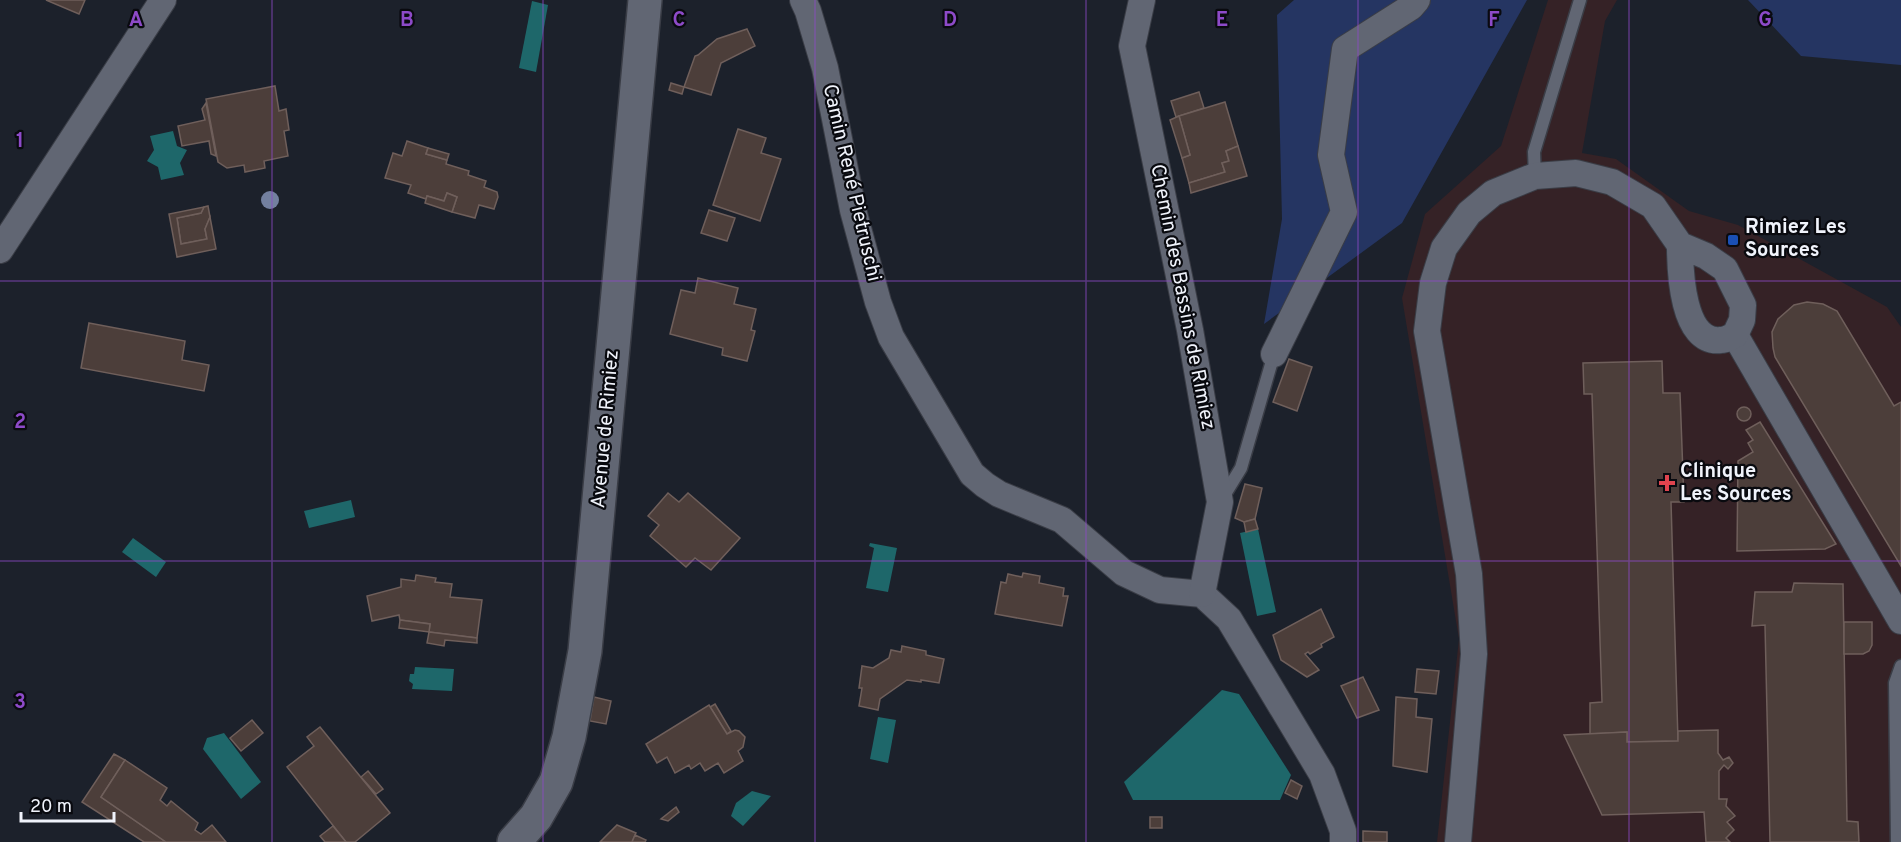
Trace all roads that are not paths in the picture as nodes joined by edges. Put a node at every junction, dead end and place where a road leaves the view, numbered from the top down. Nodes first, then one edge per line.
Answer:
1 (163, 0) edge
2 (645, 0) edge
3 (803, 0) edge
4 (1142, 0) edge
5 (1417, 0) edge
6 (1580, 0) edge
7 (1535, 176) junction
8 (1680, 245) junction
9 (0, 250) edge
10 (1735, 335) junction
11 (1274, 354) joint
12 (1220, 502) junction
13 (1202, 594) junction
14 (1901, 621) edge
15 (1901, 666) edge
16 (514, 842) edge
17 (1343, 842) edge
18 (1458, 842) edge
19 (1898, 842) edge

1 - 9 street
2 - 16 street, Avenue de Rimiez
3 - 13 street, Camin René Pietruschi
4 - 12 street, Chemin des Bassins de Rimiez
5 - 11 street
6 - 7 lane
7 - 8 street
7 - 18 street
8 - 10 street
8 - 10 street
10 - 14 street
11 - 12 lane
12 - 13 street, Chemin des Bassins de Rimiez
13 - 17 street
15 - 19 lane

